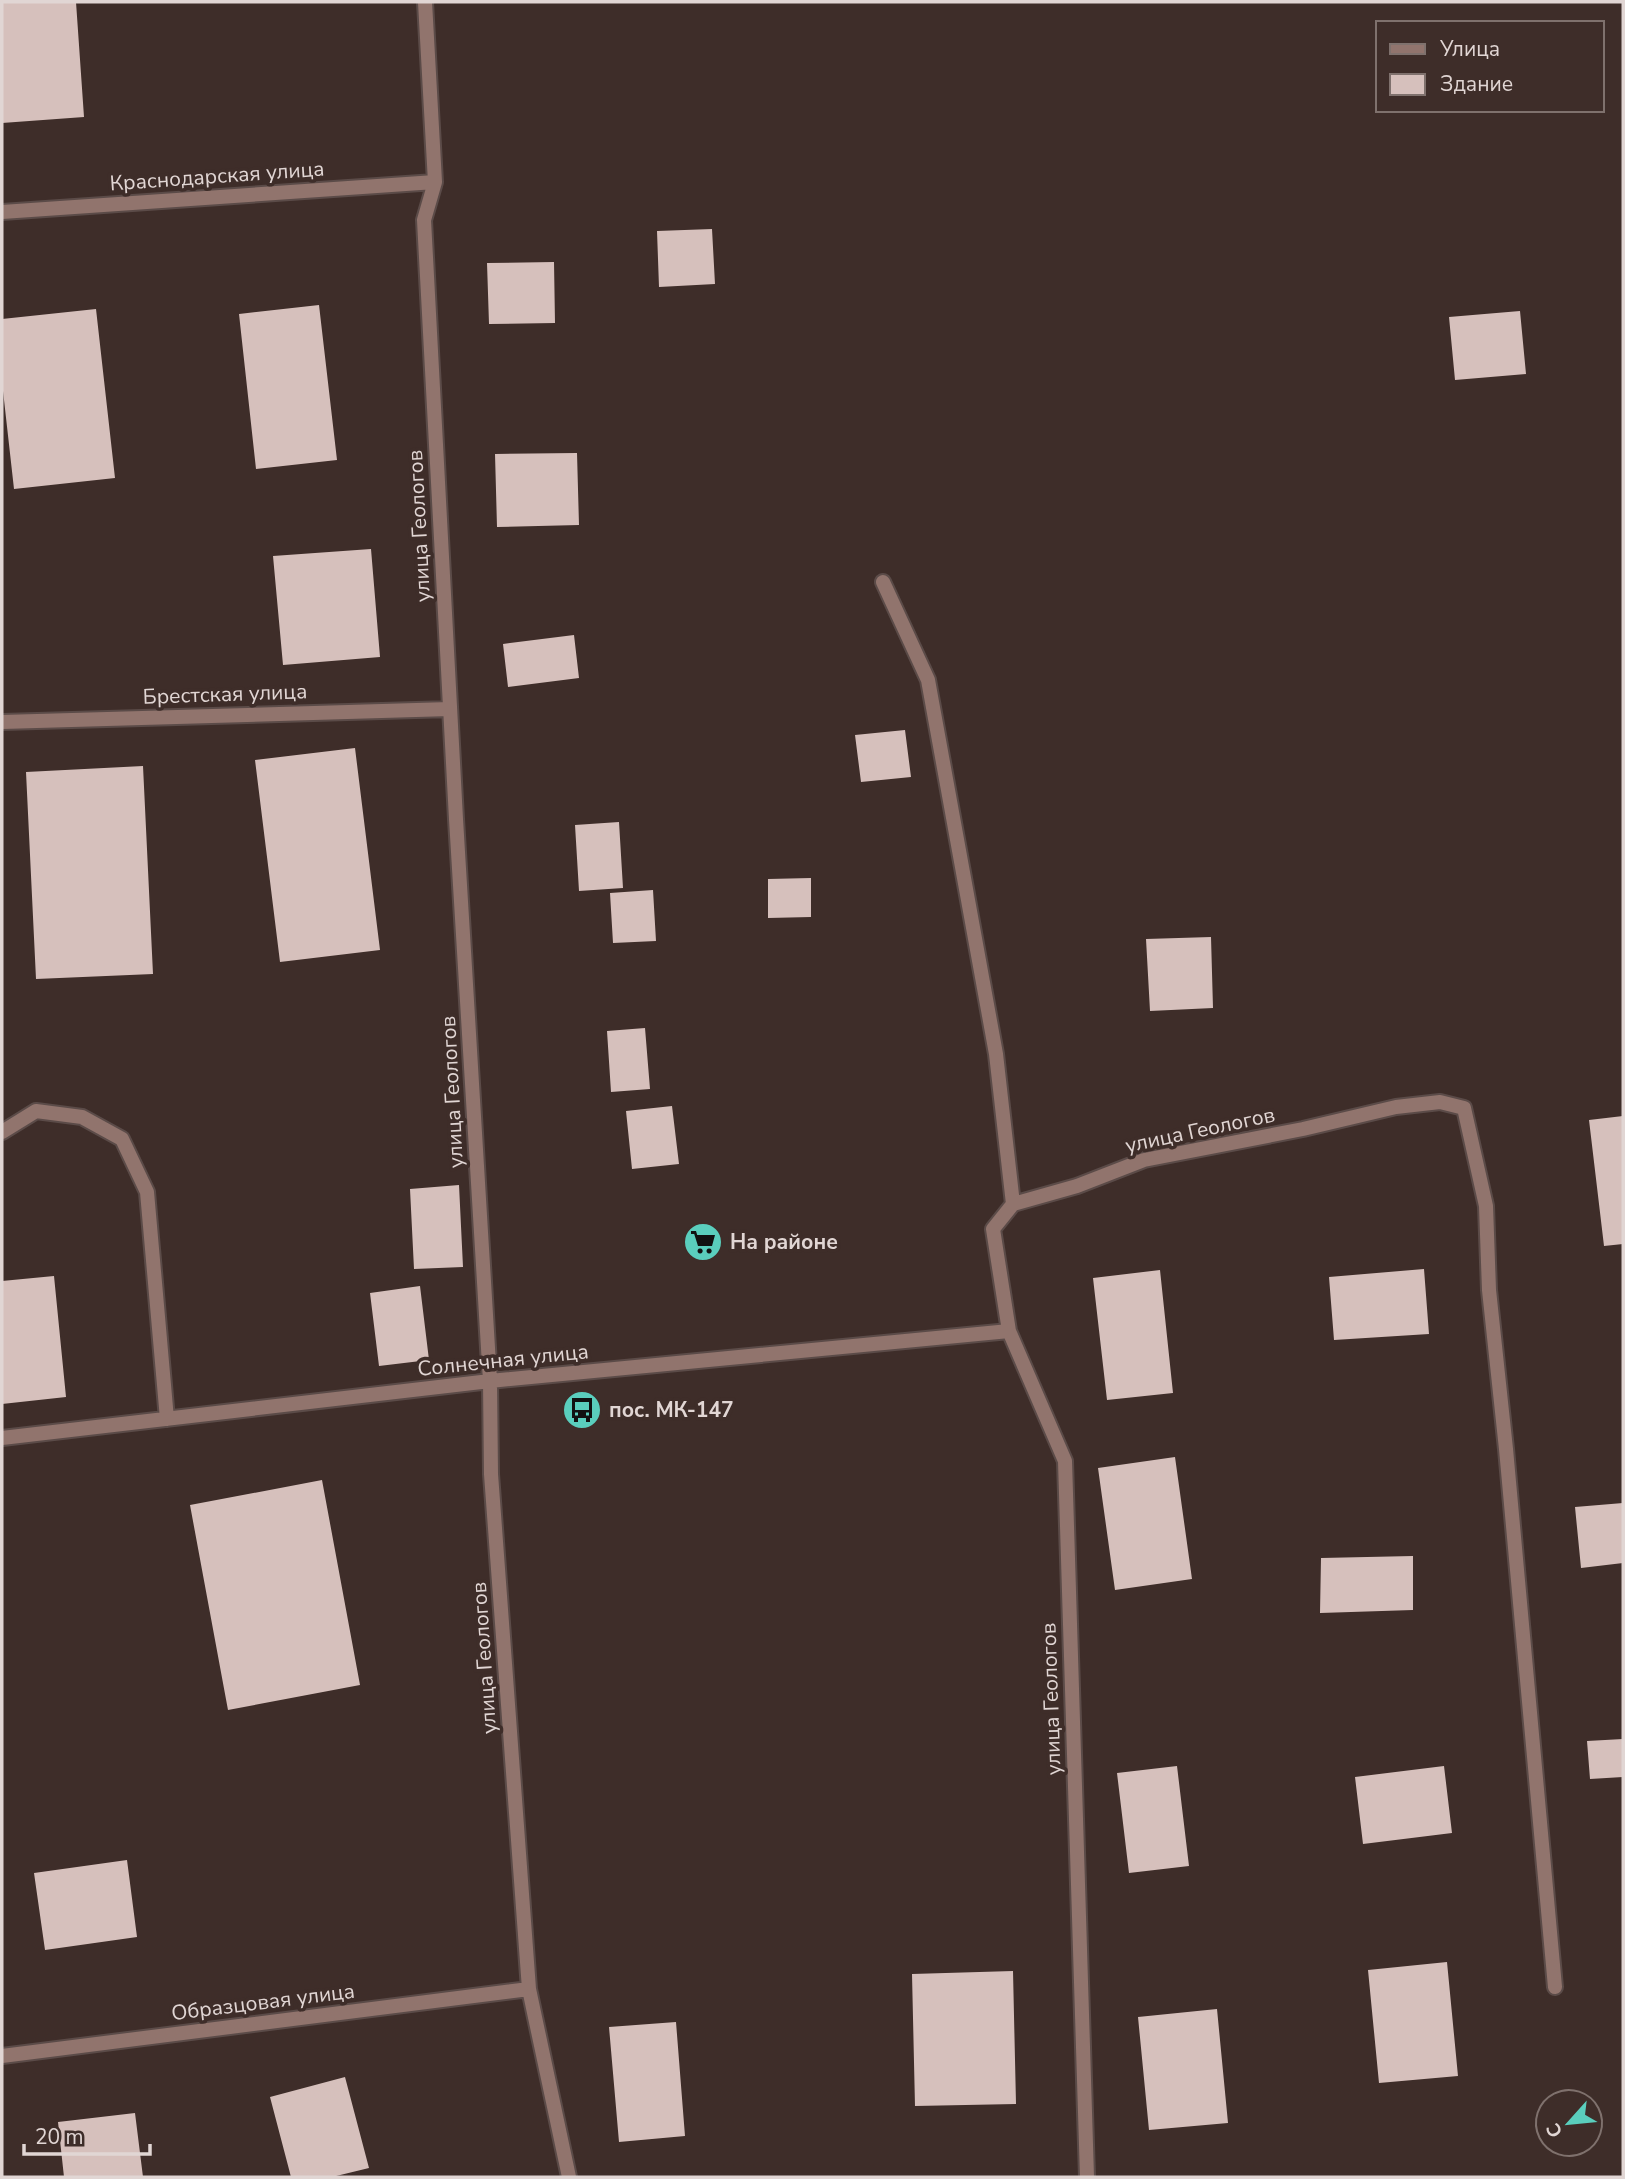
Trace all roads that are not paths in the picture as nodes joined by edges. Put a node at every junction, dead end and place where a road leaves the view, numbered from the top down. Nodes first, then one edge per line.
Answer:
1 (425, 2) edge
2 (435, 182) junction
3 (2, 212) edge
4 (883, 582) dead end
5 (450, 709) junction
6 (2, 722) edge
7 (2, 1132) edge
8 (1013, 1204) junction
9 (1009, 1331) junction
10 (490, 1381) junction
11 (167, 1419) junction
12 (2, 1438) edge
13 (1555, 1987) dead end
14 (529, 1989) junction
15 (2, 2056) edge
16 (569, 2177) edge
17 (1087, 2177) edge

1 - 2 street, улица Геологов
2 - 3 street, Краснодарская улица
2 - 5 street, улица Геологов
4 - 8 street
5 - 6 street, Брестская улица
5 - 10 street, улица Геологов
7 - 11 street
8 - 9 street, улица Геологов
8 - 13 street, улица Геологов
9 - 10 street, Солнечная улица
9 - 17 street, улица Геологов
10 - 11 street, Солнечная улица
10 - 14 street, улица Геологов
11 - 12 street, Солнечная улица
14 - 15 street, Образцовая улица
14 - 16 street, улица Геологов

